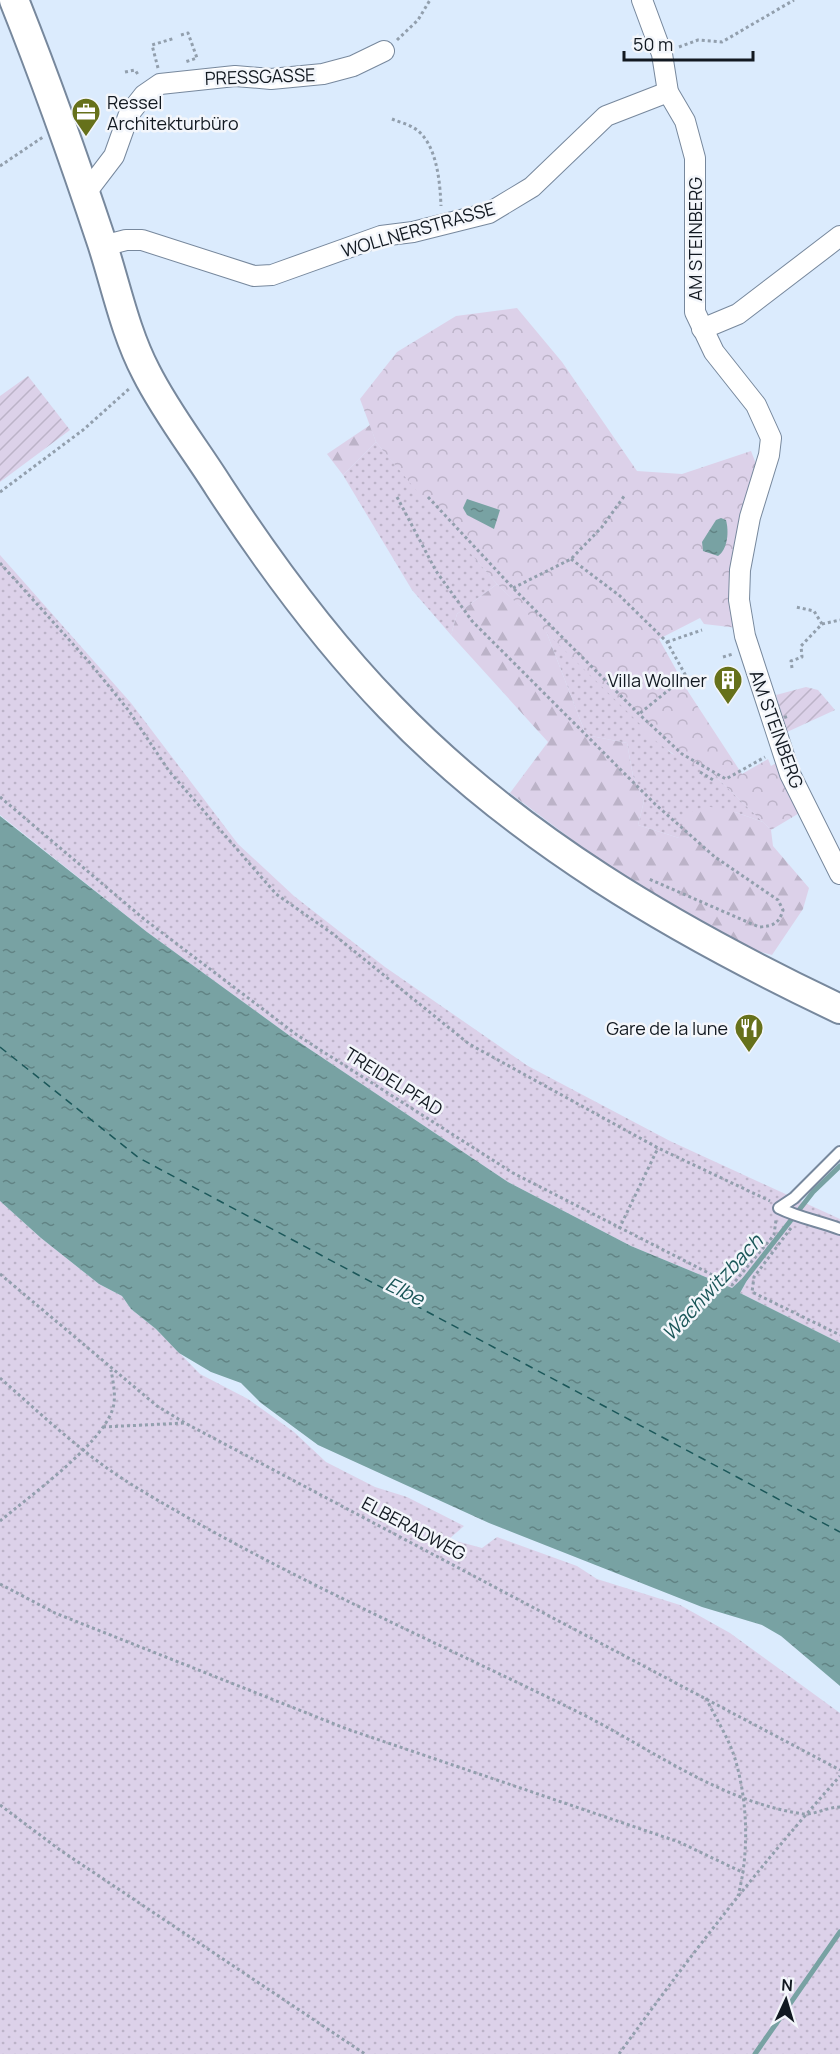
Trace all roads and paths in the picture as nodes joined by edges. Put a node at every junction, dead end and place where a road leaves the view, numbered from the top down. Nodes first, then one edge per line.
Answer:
1 (14, 0) edge
2 (430, 0) edge
3 (642, 0) edge
4 (794, 0) edge
5 (181, 35) dead end
6 (175, 38) dead end
7 (698, 40) dead end
8 (384, 51) joint
9 (188, 61) dead end
10 (159, 70) dead end
11 (124, 72) dead end
12 (136, 75) dead end
13 (668, 92) junction
14 (392, 119) dead end
15 (60, 125) junction
16 (0, 166) edge
17 (85, 194) junction
18 (441, 225) junction
19 (840, 236) edge
20 (103, 246) junction
21 (702, 329) junction
22 (146, 373) junction
23 (0, 492) edge
24 (625, 495) dead end
25 (397, 497) dead end
26 (428, 497) dead end
27 (571, 559) junction
28 (0, 563) edge
29 (513, 588) junction
30 (796, 607) dead end
31 (840, 620) edge
32 (822, 624) junction
33 (702, 630) dead end
34 (667, 642) junction
35 (792, 668) dead end
36 (639, 714) junction
37 (789, 716) dead end
38 (767, 723) dead end
39 (766, 756) dead end
40 (713, 769) junction
41 (700, 772) dead end
42 (709, 776) junction
43 (716, 781) dead end
44 (0, 797) edge
45 (840, 874) edge
46 (644, 877) dead end
47 (840, 1009) edge
48 (658, 1148) junction
49 (840, 1152) edge
50 (779, 1208) junction
51 (798, 1218) junction
52 (619, 1229) junction
53 (840, 1229) edge
54 (756, 1258) junction
55 (764, 1264) junction
56 (0, 1274) edge
57 (840, 1335) edge
58 (111, 1368) junction
59 (0, 1377) edge
60 (185, 1423) junction
61 (103, 1427) junction
62 (82, 1450) junction
63 (0, 1521) edge
64 (0, 1584) edge
65 (705, 1697) junction
66 (840, 1770) edge
67 (840, 1776) edge
68 (741, 1797) junction
69 (0, 1805) edge
70 (840, 1807) edge
71 (805, 1814) junction
72 (744, 1873) junction
73 (737, 1899) junction
74 (365, 2054) edge
75 (619, 2054) edge

1 - 15 main road
2 - 8 path
3 - 13 street, AM STEINBERG
4 - 7 path
5 - 9 path
6 - 10 path
8 - 17 street, PRESSGASSE
11 - 12 path
13 - 18 street, WOLLNERSTRASSE
13 - 21 street, AM STEINBERG
14 - 18 path
15 - 16 path
15 - 17 main road
17 - 20 main road
18 - 20 street, WOLLNERSTRASSE
19 - 21 street
20 - 22 main road
21 - 45 street, AM STEINBERG
22 - 23 path
22 - 47 main road
24 - 27 path
25 - 46 path
26 - 29 path
27 - 29 path
27 - 34 path
28 - 48 path
29 - 36 path
30 - 32 path
31 - 32 path
32 - 35 path
33 - 34 path
34 - 36 path
36 - 40 path
37 - 38 path, bridge
39 - 40 path
40 - 42 path
41 - 42 path
42 - 43 path
44 - 52 path, TREIDELPFAD
48 - 50 path
48 - 52 path
49 - 50 lane
50 - 51 lane
50 - 54 path, TREIDELPFAD
51 - 53 lane
51 - 55 path
52 - 54 path, TREIDELPFAD
54 - 55 path
55 - 57 path
56 - 58 path, ELBERADWEG
58 - 60 path, ELBERADWEG
58 - 61 path
59 - 62 path
60 - 61 path
60 - 65 path, ELBERADWEG
61 - 62 path
62 - 63 path
62 - 68 path
64 - 72 path
65 - 66 path, ELBERADWEG
65 - 68 path
67 - 71 path
68 - 71 path
68 - 72 path
69 - 74 path
70 - 71 path
71 - 73 path
72 - 73 path
73 - 75 path

